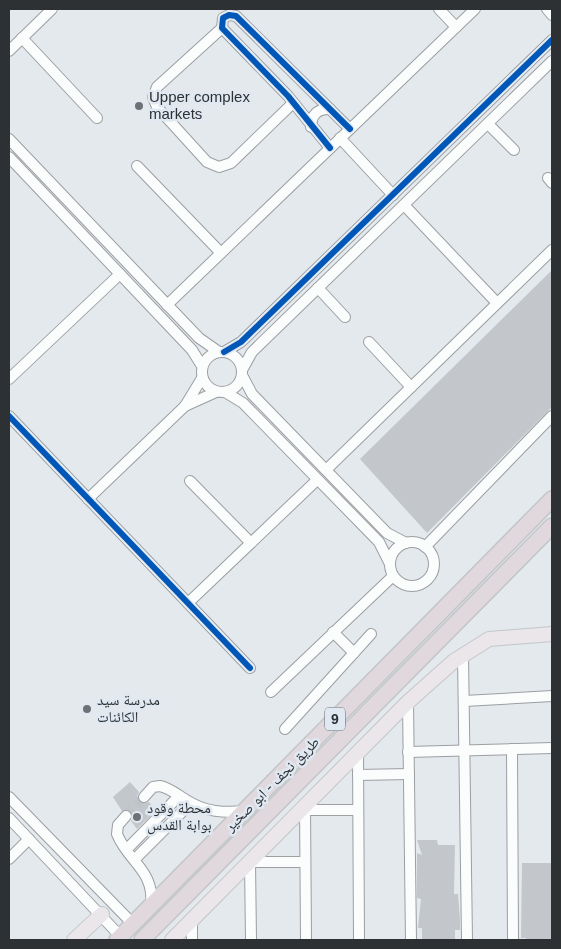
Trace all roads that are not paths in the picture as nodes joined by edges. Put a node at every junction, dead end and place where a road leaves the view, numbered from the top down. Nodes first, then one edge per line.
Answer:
1 (52, 9) edge
2 (438, 9) edge
3 (475, 9) edge
4 (547, 9) edge
5 (552, 16) edge
6 (456, 27) junction
7 (222, 28) junction
8 (22, 38) junction
9 (552, 40) edge
10 (9, 51) edge
11 (552, 62) edge
12 (293, 103) junction
13 (330, 109) junction
14 (97, 118) dead end
15 (488, 124) junction
16 (311, 127) junction
17 (350, 129) junction
18 (340, 138) junction
19 (9, 139) edge
20 (330, 148) junction
21 (514, 150) dead end
22 (9, 157) edge
23 (137, 166) dead end
24 (393, 195) junction
25 (404, 205) junction
26 (552, 250) edge
27 (221, 253) junction
28 (120, 274) junction
29 (318, 288) junction
30 (497, 304) junction
31 (167, 305) junction
32 (345, 317) dead end
33 (369, 342) dead end
34 (222, 352) junction
35 (202, 366) junction
36 (242, 373) junction
37 (202, 378) junction
38 (9, 379) edge
39 (411, 387) junction
40 (221, 392) junction
41 (185, 406) junction
42 (9, 416) edge
43 (552, 416) edge
44 (326, 470) junction
45 (318, 480) junction
46 (190, 482) dead end
47 (88, 499) junction
48 (552, 499) edge
49 (552, 526) edge
50 (547, 538) edge
51 (251, 543) junction
52 (406, 543) junction
53 (425, 547) junction
54 (390, 564) junction
55 (393, 576) junction
56 (188, 603) junction
57 (333, 632) junction
58 (370, 634) dead end
59 (552, 634) edge
60 (354, 652) junction
61 (463, 655) junction
62 (250, 668) dead end
63 (271, 692) dead end
64 (552, 696) edge
65 (464, 701) junction
66 (408, 702) junction
67 (286, 729) dead end
68 (552, 748) edge
69 (512, 749) junction
70 (464, 750) junction
71 (358, 752) junction
72 (408, 752) junction
73 (409, 774) junction
74 (358, 775) junction
75 (179, 796) junction
76 (9, 797) edge
77 (144, 797) tunnel mouth
78 (191, 803) junction
79 (305, 808) junction
80 (358, 810) junction
81 (244, 811) junction
82 (126, 816) tunnel mouth
83 (9, 818) edge
84 (29, 840) junction
85 (127, 849) junction
86 (9, 859) edge
87 (134, 859) junction
88 (250, 862) junction
89 (304, 862) junction
90 (151, 906) junction
91 (102, 914) junction
92 (192, 920) junction
93 (134, 924) junction
94 (119, 938) edge
95 (74, 940) edge
96 (142, 940) edge
97 (172, 940) edge
98 (192, 940) edge
99 (251, 940) edge
100 (306, 940) edge
101 (359, 940) edge
102 (411, 940) edge
103 (467, 940) edge
104 (513, 940) edge

1 - 8 street
2 - 6 street
3 - 6 street
4 - 5 street
6 - 17 street
7 - 12 street
7 - 12 street
7 - 13 street
8 - 10 street
8 - 14 street
9 - 24 street
11 - 15 street
12 - 16 street
13 - 16 street
13 - 17 street
15 - 21 street
15 - 25 street
16 - 20 street
17 - 18 street
18 - 20 street
18 - 24 street
19 - 31 street
20 - 27 street
22 - 28 street
23 - 27 street
24 - 34 street
25 - 29 street
25 - 30 street
26 - 30 street
27 - 31 street
28 - 35 street
28 - 38 street
29 - 32 street
29 - 36 street
30 - 39 street
31 - 34 street
33 - 39 street
34 - 35 street
34 - 36 street
35 - 37 street
36 - 40 street
36 - 44 street
37 - 40 street
37 - 41 street
39 - 44 street
40 - 41 street
40 - 45 street
41 - 47 street
42 - 47 street
43 - 53 street
44 - 52 street
45 - 51 street
45 - 54 street
46 - 51 street
47 - 56 street
48 - 81 highway, طريق نجف - ابو صخير / 9
49 - 50 highway, طريق نجف - ابو صخير / 9
50 - 96 highway, طريق نجف - ابو صخير / 9
51 - 56 street
52 - 53 street
52 - 54 street
53 - 55 street
54 - 55 street
55 - 57 street
56 - 62 street
57 - 60 street
57 - 63 street
58 - 60 street
59 - 61 main road
60 - 67 street
61 - 65 street
61 - 66 main road
64 - 65 street
65 - 70 street
66 - 71 main road
66 - 72 street
68 - 69 street
69 - 70 street
69 - 104 street
70 - 72 street
70 - 103 street
71 - 74 street
71 - 79 main road
72 - 73 street
73 - 74 street
73 - 102 street
74 - 80 street
75 - 77 street
75 - 78 street
75 - 85 street
76 - 93 street
78 - 81 street
78 - 87 street
79 - 80 street
79 - 88 main road
79 - 89 street
80 - 101 street
81 - 90 highway, طريق نجف - ابو صخير / 9
82 - 85 street
83 - 84 street
84 - 86 street
84 - 91 street
85 - 87 street
87 - 90 street
88 - 89 street
88 - 92 main road
88 - 99 street
89 - 100 street
90 - 93 highway, طريق نجف - ابو صخير / 9
91 - 94 street
91 - 95 main road
92 - 97 main road
92 - 98 street
93 - 94 highway, طريق نجف - ابو صخير / 9

